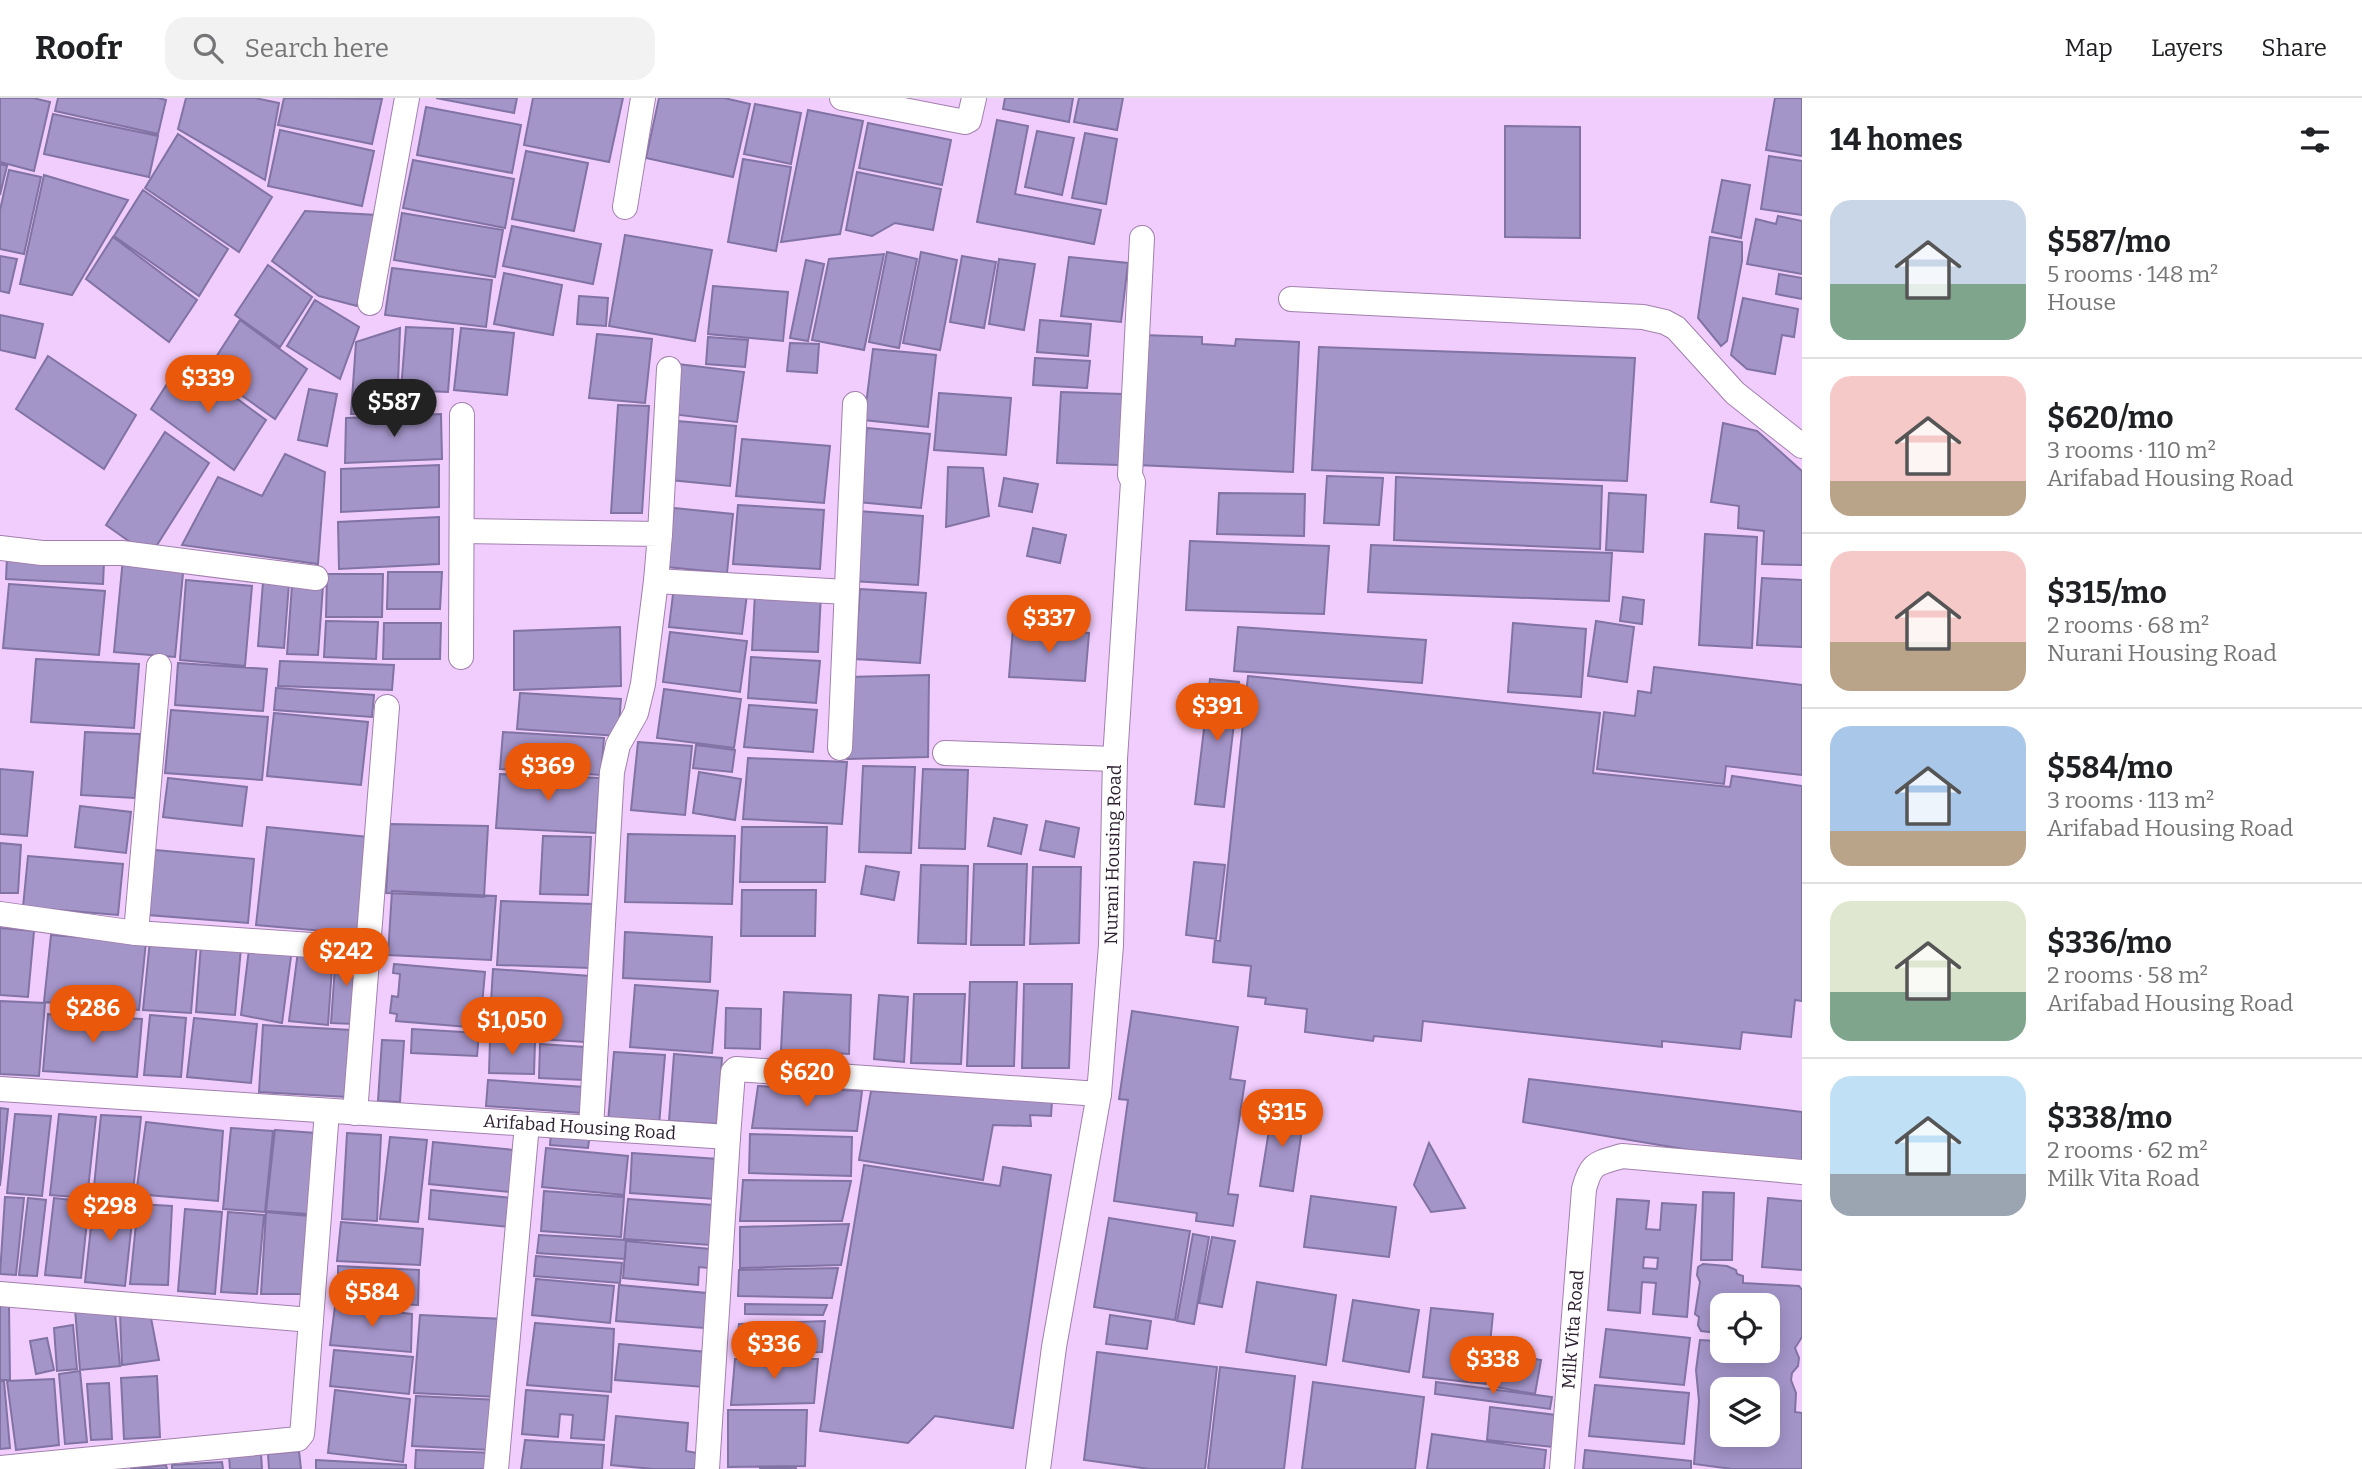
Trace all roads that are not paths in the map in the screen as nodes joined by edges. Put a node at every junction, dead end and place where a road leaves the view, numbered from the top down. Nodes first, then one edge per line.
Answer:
1 (407, 98) edge
2 (643, 98) edge
3 (842, 98) edge
4 (974, 98) edge
5 (625, 207) dead end
6 (1142, 238) dead end
7 (1291, 299) dead end
8 (370, 303) dead end
9 (669, 369) dead end
10 (855, 404) dead end
11 (462, 415) dead end
12 (1802, 446) edge
13 (461, 531) junction
14 (660, 534) junction
15 (0, 548) edge
16 (316, 578) dead end
17 (656, 581) junction
18 (846, 592) junction
19 (461, 657) dead end
20 (159, 666) dead end
21 (387, 707) dead end
22 (840, 748) dead end
23 (945, 753) dead end
24 (1115, 759) junction
25 (0, 914) edge
26 (136, 933) junction
27 (369, 949) junction
28 (0, 1089) edge
29 (1099, 1094) junction
30 (327, 1111) junction
31 (355, 1113) junction
32 (527, 1124) junction
33 (590, 1128) junction
34 (728, 1138) junction
35 (1802, 1172) edge
36 (0, 1294) edge
37 (311, 1320) junction
38 (0, 1468) edge
39 (496, 1469) edge
40 (707, 1469) edge
41 (1038, 1469) edge
42 (1562, 1469) edge

1 - 8 street
2 - 5 street
3 - 4 street
6 - 24 street, Nurani Housing Road
7 - 12 street
9 - 14 street
10 - 18 street
11 - 13 street
13 - 14 street
13 - 19 street
14 - 17 street
15 - 16 street
17 - 18 street
17 - 33 street
18 - 22 street
20 - 26 street
21 - 27 street
23 - 24 street
24 - 29 street, Nurani Housing Road
25 - 26 street
26 - 27 street
27 - 31 street
28 - 30 street, Arifabad Housing Road
29 - 34 street
29 - 41 street, Nurani Housing Road
30 - 31 street, Arifabad Housing Road
30 - 37 street
31 - 32 street, Arifabad Housing Road
32 - 33 street, Arifabad Housing Road
32 - 39 street
33 - 34 street, Arifabad Housing Road
34 - 40 street
35 - 42 street, Milk Vita Road
36 - 37 street
37 - 38 street

